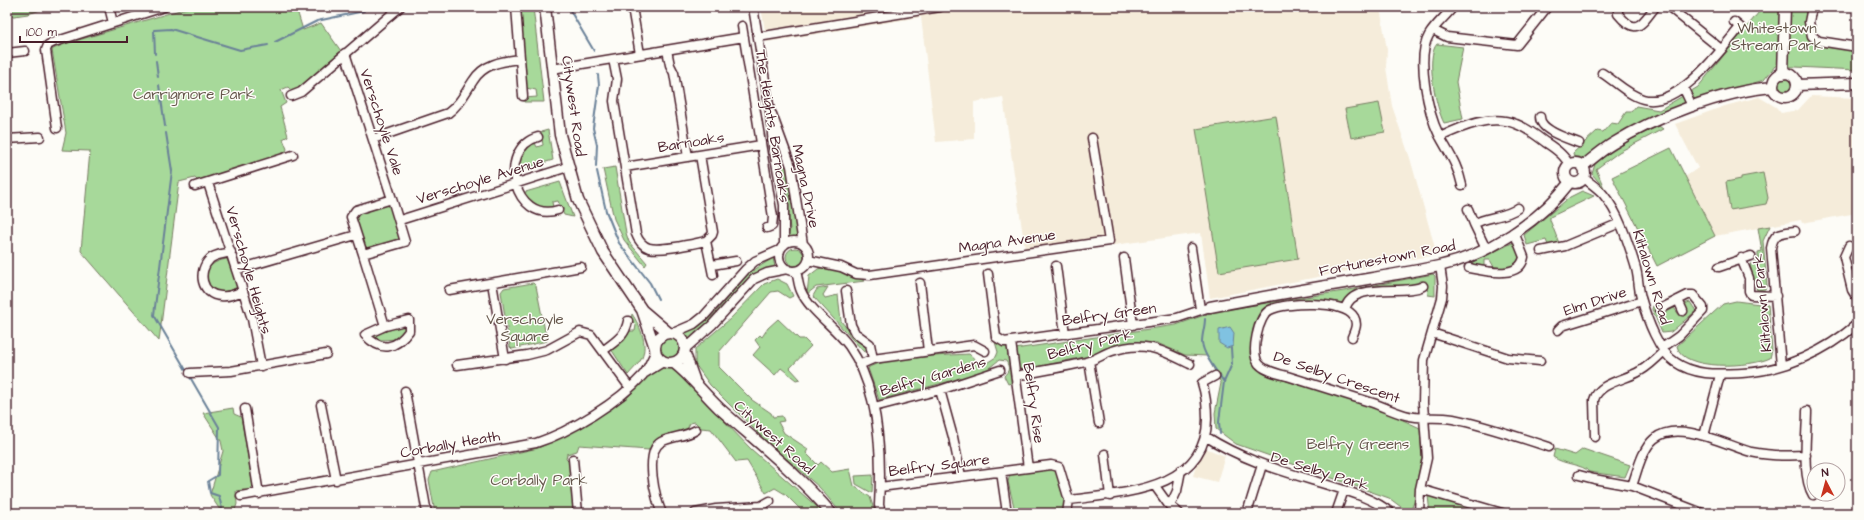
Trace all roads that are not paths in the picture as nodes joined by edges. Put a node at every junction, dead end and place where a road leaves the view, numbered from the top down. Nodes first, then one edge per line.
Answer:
1 (109, 7) edge
2 (164, 7) edge
3 (400, 7) edge
4 (516, 7) edge
5 (545, 7) edge
6 (632, 7) edge
7 (753, 7) edge
8 (940, 7) edge
9 (1453, 7) edge
10 (1547, 7) edge
11 (1655, 7) edge
12 (1669, 7) edge
13 (1785, 7) edge
14 (1812, 7) edge
15 (1618, 10) dead end
16 (1734, 22) dead end
17 (113, 23) junction
18 (742, 26) dead end
19 (1433, 30) junction
20 (744, 37) junction
21 (758, 37) junction
22 (1857, 47) edge
23 (1721, 49) junction
24 (667, 50) junction
25 (25, 51) dead end
26 (7, 53) edge
27 (345, 54) junction
28 (640, 54) junction
29 (520, 59) junction
30 (613, 59) junction
31 (552, 69) junction
32 (1602, 73) dead end
33 (1783, 74) junction
34 (1857, 83) edge
35 (1797, 85) junction
36 (1683, 87) junction
37 (1773, 87) junction
38 (292, 96) dead end
39 (523, 96) dead end
40 (1692, 106) junction
41 (770, 111) junction
42 (57, 128) dead end
43 (40, 136) dead end
44 (1536, 136) junction
45 (538, 137) dead end
46 (1440, 137) junction
47 (1092, 138) dead end
48 (373, 139) junction
49 (7, 140) edge
50 (1579, 144) dead end
51 (761, 145) junction
52 (293, 155) dead end
53 (700, 155) junction
54 (688, 157) junction
55 (1569, 164) junction
56 (1583, 166) junction
57 (568, 167) junction
58 (625, 167) junction
59 (1584, 178) junction
60 (1570, 182) junction
61 (208, 183) junction
62 (516, 184) junction
63 (1462, 185) dead end
64 (195, 186) dead end
65 (392, 199) junction
66 (1518, 208) dead end
67 (1468, 209) dead end
68 (558, 210) dead end
69 (400, 220) junction
70 (1620, 223) junction
71 (1474, 224) junction
72 (767, 228) dead end
73 (1795, 231) dead end
74 (1514, 232) junction
75 (356, 235) junction
76 (706, 241) junction
77 (803, 244) junction
78 (1849, 246) dead end
79 (782, 248) junction
80 (1192, 248) dead end
81 (1486, 249) junction
82 (1541, 251) dead end
83 (231, 252) junction
84 (363, 254) junction
85 (1751, 256) dead end
86 (1124, 258) dead end
87 (1741, 258) junction
88 (808, 260) junction
89 (736, 261) dead end
90 (712, 265) junction
91 (1056, 266) dead end
92 (1440, 266) junction
93 (581, 267) dead end
94 (1719, 267) dead end
95 (1469, 268) dead end
96 (787, 269) junction
97 (236, 270) junction
98 (796, 271) junction
99 (988, 274) dead end
100 (713, 275) dead end
101 (492, 283) junction
102 (920, 283) dead end
103 (1423, 286) dead end
104 (449, 290) dead end
105 (242, 291) junction
106 (846, 291) dead end
107 (1776, 296) junction
108 (1857, 298) edge
109 (1678, 300) junction
110 (1642, 301) junction
111 (1205, 308) junction
112 (1345, 309) junction
113 (1660, 309) dead end
114 (642, 310) junction
115 (1683, 311) dead end
116 (628, 321) dead end
117 (1857, 324) edge
118 (1133, 325) junction
119 (385, 326) junction
120 (1558, 330) dead end
121 (671, 333) junction
122 (1432, 333) junction
123 (1065, 334) junction
124 (1352, 337) dead end
125 (1011, 342) junction
126 (1663, 349) junction
127 (603, 351) junction
128 (655, 351) junction
129 (928, 351) junction
130 (986, 351) dead end
131 (685, 352) junction
132 (326, 354) dead end
133 (505, 359) junction
134 (873, 359) junction
135 (1089, 361) junction
136 (1540, 361) dead end
137 (663, 362) junction
138 (674, 363) junction
139 (1190, 364) dead end
140 (457, 365) dead end
141 (260, 366) junction
142 (859, 366) junction
143 (1781, 366) junction
144 (1000, 370) dead end
145 (190, 373) dead end
146 (644, 373) junction
147 (1720, 375) junction
148 (1017, 376) junction
149 (1215, 376) dead end
150 (696, 385) junction
151 (630, 388) junction
152 (940, 390) junction
153 (405, 391) dead end
154 (321, 406) dead end
155 (874, 407) junction
156 (246, 408) dead end
157 (1807, 411) dead end
158 (1424, 419) junction
159 (1099, 423) dead end
160 (696, 430) dead end
161 (1205, 436) junction
162 (1704, 436) junction
163 (1595, 437) dead end
164 (1549, 446) dead end
165 (1105, 454) dead end
166 (1806, 455) junction
167 (573, 459) dead end
168 (1806, 462) edge
169 (419, 464) junction
170 (1262, 465) junction
171 (1028, 468) junction
172 (1181, 470) junction
173 (1001, 472) junction
174 (1579, 475) dead end
175 (961, 476) junction
176 (336, 480) junction
177 (1155, 486) junction
178 (1632, 486) junction
179 (880, 487) junction
180 (1420, 489) junction
181 (1344, 490) junction
182 (259, 494) junction
183 (241, 496) dead end
184 (1110, 496) junction
185 (1069, 500) junction
186 (770, 501) dead end
187 (1170, 506) junction
188 (427, 513) edge
189 (578, 513) edge
190 (662, 513) edge
191 (695, 513) edge
192 (831, 513) edge
193 (881, 513) edge
194 (1007, 513) edge
195 (1067, 513) edge
196 (1179, 513) edge
197 (1247, 513) edge
198 (1336, 513) edge
199 (1391, 513) edge
200 (1419, 513) edge
201 (1502, 513) edge
202 (1702, 513) edge

1 - 17 street
2 - 17 street
3 - 27 street
4 - 29 street
5 - 31 street, Citywest Road
6 - 28 street
7 - 21 street, Magna Drive
8 - 21 street
9 - 19 street
10 - 19 street
11 - 15 street
12 - 23 street
13 - 33 street
14 - 22 street
16 - 23 street
17 - 42 street
18 - 20 street, The Heights, Barnoaks
19 - 46 street
20 - 24 street
20 - 51 street, The Heights, Barnoaks
21 - 41 street, Magna Drive
23 - 36 street
24 - 28 street
24 - 54 street
25 - 26 street
27 - 38 street
27 - 48 street, Verschoyle Vale
28 - 30 street
29 - 39 street
29 - 48 street
30 - 31 street
30 - 58 street
31 - 57 street, Citywest Road
32 - 36 street
33 - 35 street
33 - 37 street
34 - 35 street
35 - 37 street
36 - 40 street
37 - 40 street
40 - 56 street
41 - 77 street, Magna Drive
41 - 79 street, Magna Drive
43 - 49 street
44 - 46 street
44 - 50 street
44 - 55 street
45 - 62 street
46 - 63 street
47 - 88 street, Magna Avenue
48 - 65 street, Verschoyle Vale
51 - 53 street, Barnoaks
51 - 72 street, The Heights, Barnoaks
52 - 61 street
53 - 54 street, Barnoaks
53 - 76 street
54 - 58 street, Barnoaks
55 - 56 street
55 - 60 street
56 - 59 street
57 - 62 street, Verschoyle Avenue
57 - 114 street, Citywest Road
58 - 76 street
59 - 60 street
59 - 70 street, Kiltalown Road
60 - 74 street, Fortunestown Road
61 - 64 street
61 - 83 street, Verschoyle Heights
62 - 68 street
62 - 69 street, Verschoyle Avenue
65 - 69 street
65 - 75 street
66 - 71 street
67 - 71 street
69 - 84 street
70 - 82 street
70 - 110 street, Kiltalown Road
71 - 81 street
73 - 107 street, Kiltalown Park
74 - 81 street, Fortunestown Road
74 - 95 street
75 - 84 street
75 - 97 street
76 - 90 street
77 - 79 street
77 - 88 street
78 - 108 street
79 - 96 street
79 - 121 street
80 - 111 street
81 - 92 street, Fortunestown Road
83 - 97 street, Verschoyle Heights
83 - 105 street
84 - 119 street
85 - 87 street
86 - 118 street
87 - 94 street
87 - 107 street
88 - 98 street
89 - 90 street
90 - 100 street
91 - 123 street
92 - 111 street, Fortunestown Road
92 - 122 street
93 - 101 street
96 - 98 street
96 - 131 street
97 - 105 street, Verschoyle Heights
98 - 142 street
99 - 125 street
101 - 104 street
101 - 133 street
102 - 129 street
103 - 112 street
105 - 141 street, Verschoyle Heights
106 - 134 street
107 - 143 street, Kiltalown Park
109 - 113 street
109 - 115 street
109 - 126 street
110 - 120 street, Elm Drive
110 - 126 street, Kiltalown Road
111 - 118 street, Belfry Green
112 - 124 street
112 - 158 street, De Selby Crescent
114 - 121 street, Citywest Road
114 - 128 street, Citywest Road
116 - 127 street
117 - 143 street, Kiltalown Road
118 - 123 street, Belfry Green
119 - 119 street
121 - 128 street
121 - 131 street
122 - 136 street
122 - 158 street
123 - 125 street, Belfry Green
125 - 148 street, Belfry Rise
126 - 147 street, Kiltalown Road
126 - 163 street
127 - 133 street
127 - 151 street
128 - 137 street
128 - 146 street
129 - 130 street
129 - 134 street
131 - 138 street
131 - 150 street, Citywest Road
132 - 141 street
133 - 140 street
134 - 142 street
135 - 139 street, Belfry Park
135 - 148 street, Belfry Park
135 - 159 street
137 - 138 street
137 - 146 street
138 - 150 street, Citywest Road
141 - 145 street
142 - 155 street
143 - 147 street, Kiltalown Road
144 - 152 street, Belfry Gardens
146 - 151 street, Corbally Heath
147 - 162 street
148 - 171 street, Belfry Rise
149 - 161 street
150 - 192 street, Citywest Road
151 - 169 street, Corbally Heath
152 - 155 street, Belfry Gardens
152 - 175 street
153 - 169 street
154 - 176 street
155 - 179 street
156 - 182 street
157 - 166 street
158 - 164 street, De Selby Crescent
158 - 180 street
160 - 190 street
161 - 170 street
161 - 172 street
162 - 166 street
162 - 178 street
165 - 184 street
166 - 168 street
167 - 189 street
169 - 176 street, Corbally Heath
169 - 188 street
170 - 181 street, De Selby Park
170 - 197 street, De Selby Park
171 - 173 street, Belfry Square
171 - 185 street, Belfry Square
172 - 177 street
172 - 187 street
173 - 175 street, Belfry Square
173 - 194 street, Belfry Square
174 - 178 street
175 - 179 street, Belfry Square
176 - 182 street, Corbally Heath
177 - 184 street
177 - 187 street
178 - 202 street
179 - 193 street
180 - 200 street
180 - 201 street
181 - 198 street
181 - 199 street, De Selby Park
182 - 183 street, Corbally Heath
184 - 185 street
185 - 195 street, Belfry Square
186 - 191 street
187 - 196 street

